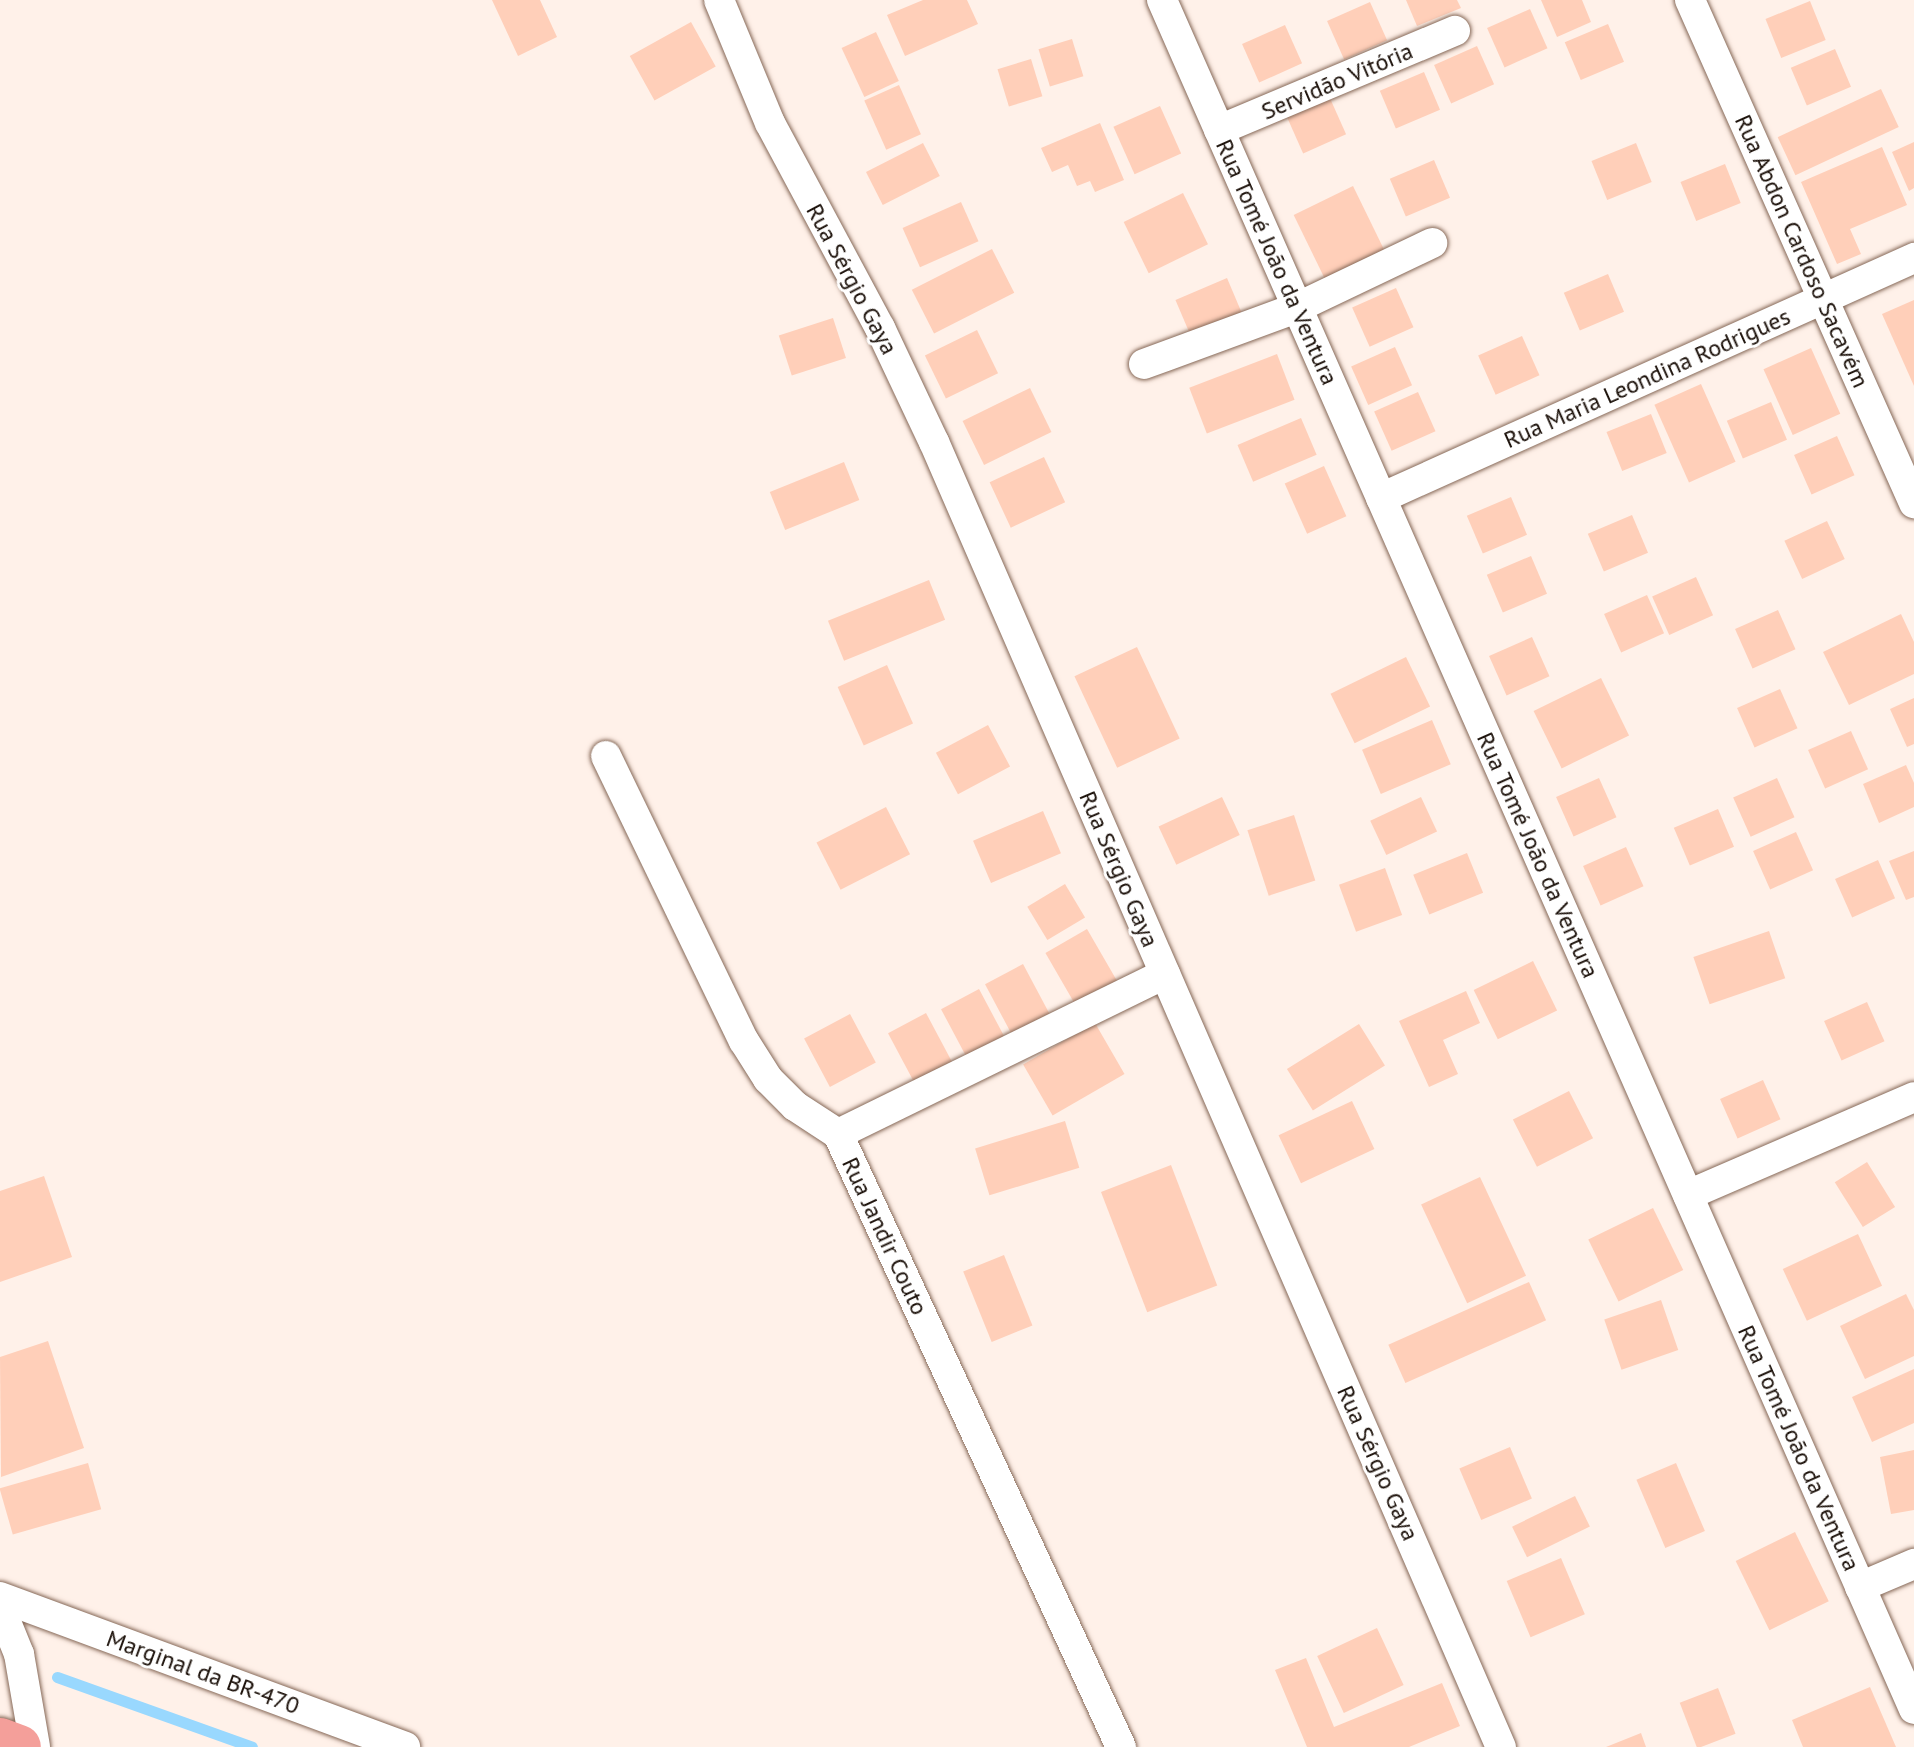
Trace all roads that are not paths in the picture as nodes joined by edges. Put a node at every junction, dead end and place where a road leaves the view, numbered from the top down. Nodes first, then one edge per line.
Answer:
1 (719, 0) edge
2 (1162, 0) edge
3 (1690, 0) edge
4 (1455, 31) dead end
5 (1219, 130) junction
6 (1432, 243) dead end
7 (1914, 258) edge
8 (1823, 299) junction
9 (1296, 308) junction
10 (1144, 364) dead end
11 (1381, 498) junction
12 (1914, 503) edge
13 (606, 756) dead end
14 (1165, 974) junction
15 (1914, 1097) edge
16 (838, 1134) junction
17 (1688, 1195) junction
18 (1914, 1564) edge
19 (1860, 1587) junction
20 (0, 1597) edge
21 (0, 1607) edge
22 (1914, 1709) edge
23 (0, 1740) edge
24 (19, 1747) edge
25 (35, 1747) edge
26 (405, 1747) edge
27 (1121, 1747) edge
28 (1501, 1747) edge

1 - 14 street, Rua Sérgio Gaya
2 - 5 street, Rua Tomé João da Ventura
3 - 8 street, Rua Abdon Cardoso Sacavém
4 - 5 street, Servidão Vitória
5 - 9 street, Rua Tomé João da Ventura
6 - 9 street
7 - 8 street, Rua Maria Leondina Rodrigues
8 - 11 street, Rua Maria Leondina Rodrigues
8 - 12 street, Rua Abdon Cardoso Sacavém
9 - 10 street
9 - 11 street, Rua Tomé João da Ventura
11 - 17 street, Rua Tomé João da Ventura
13 - 16 street, Rua Jandir Couto
14 - 16 street
14 - 28 street, Rua Sérgio Gaya
15 - 17 street
16 - 27 street, Rua Jandir Couto
17 - 19 street, Rua Tomé João da Ventura
18 - 19 street
19 - 22 street, Rua Tomé João da Ventura
20 - 26 street, Marginal da BR-470
21 - 25 street
23 - 24 highway

